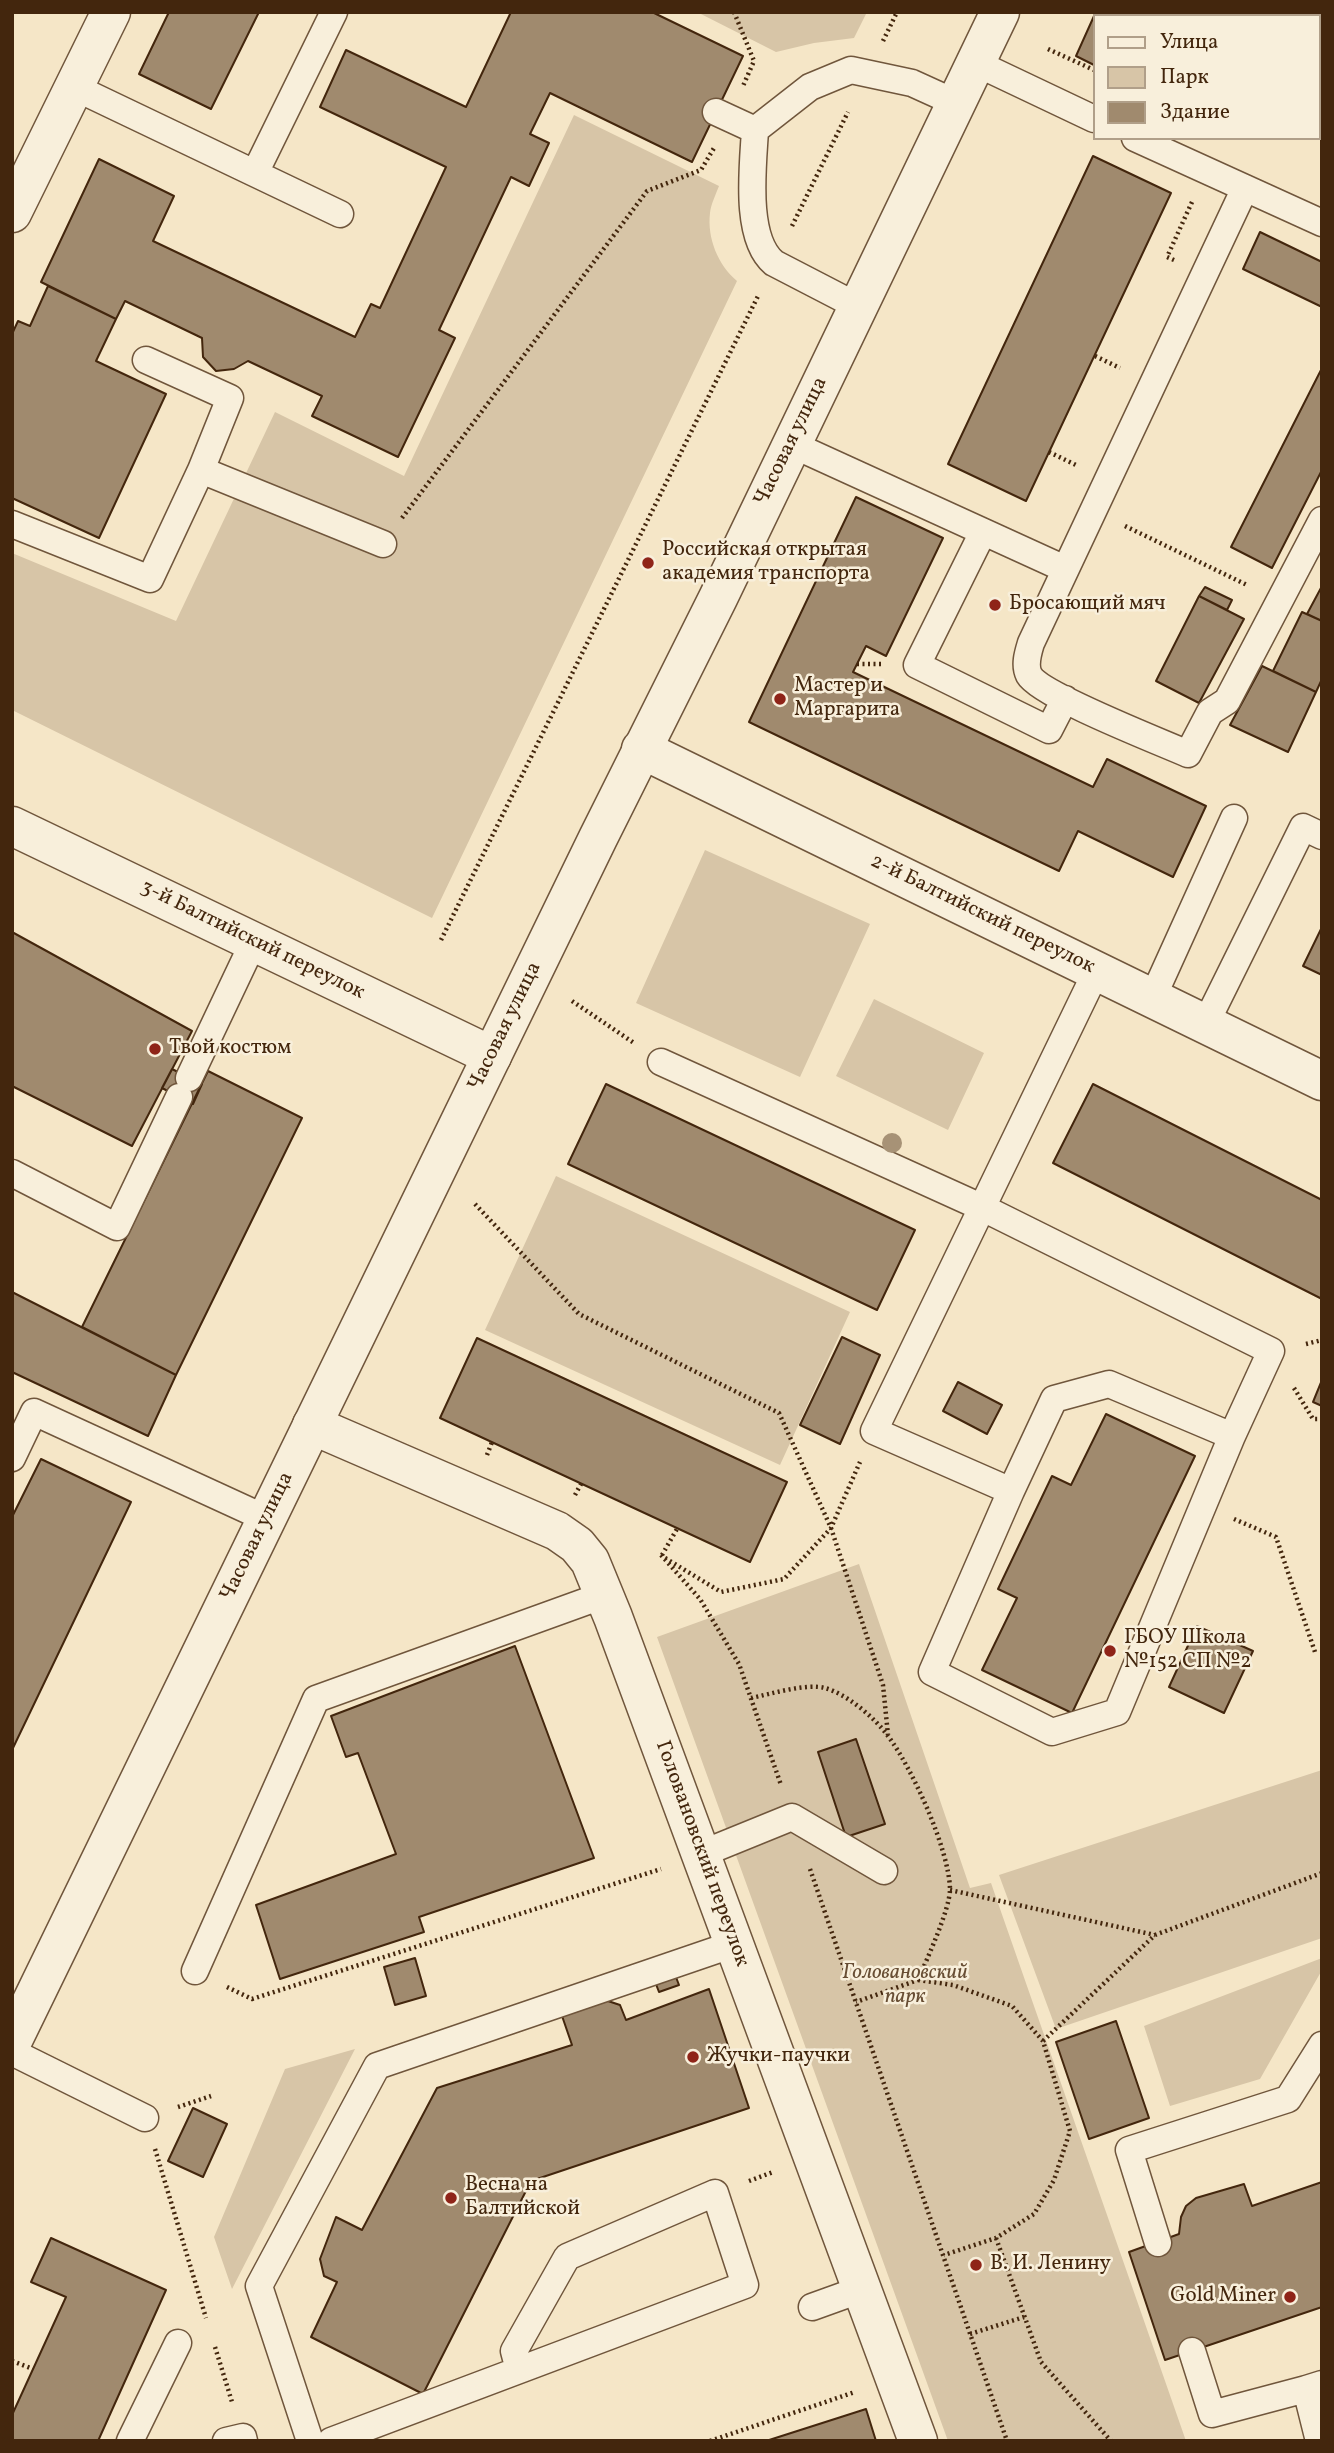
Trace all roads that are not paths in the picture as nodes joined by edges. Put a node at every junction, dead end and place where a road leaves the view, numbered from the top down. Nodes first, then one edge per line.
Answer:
1 (111, 12) edge
2 (334, 12) edge
3 (1000, 12) edge
4 (976, 63) junction
5 (74, 87) junction
6 (956, 103) junction
7 (723, 115) road end
8 (1092, 118) edge
9 (755, 131) junction
10 (1139, 140) edge
11 (255, 173) junction
12 (1245, 188) junction
13 (12, 213) edge
14 (340, 214) dead end
15 (1322, 223) edge
16 (857, 306) junction
17 (146, 360) dead end
18 (791, 444) junction
19 (201, 470) junction
20 (1322, 520) edge
21 (12, 524) edge
22 (983, 532) junction
23 (383, 544) road end
24 (1065, 569) junction
25 (1065, 699) junction
26 (641, 749) junction
27 (1234, 818) dead end
28 (12, 826) edge
29 (1322, 836) edge
30 (254, 942) junction
31 (1096, 972) junction
32 (1152, 999) junction
33 (1206, 1025) junction
34 (492, 1056) junction
35 (661, 1062) road end
36 (1322, 1081) edge
37 (12, 1173) edge
38 (981, 1207) junction
39 (312, 1425) junction
40 (1232, 1436) junction
41 (12, 1458) edge
42 (1011, 1491) junction
43 (267, 1519) junction
44 (604, 1595) junction
45 (701, 1854) junction
46 (884, 1871) dead end
47 (734, 1944) junction
48 (195, 1971) road end
49 (12, 2042) edge
50 (1322, 2045) edge
51 (12, 2052) edge
52 (145, 2118) road end
53 (1158, 2243) dead end
54 (862, 2290) junction
55 (812, 2307) dead end
56 (177, 2343) dead end
57 (1192, 2351) dead end
58 (519, 2370) junction
59 (1314, 2386) edge
60 (130, 2441) edge
61 (310, 2441) edge
62 (331, 2441) edge
63 (918, 2441) edge
64 (1319, 2441) edge

1 - 5 street
2 - 11 lane
3 - 4 street, Часовая улица
4 - 6 street, Часовая улица
4 - 8 lane
5 - 11 lane
5 - 13 street
6 - 9 lane
6 - 16 street, Часовая улица
7 - 9 lane
9 - 16 lane
10 - 12 lane
11 - 14 lane
12 - 15 lane
12 - 24 lane
16 - 18 street, Часовая улица
17 - 19 lane
18 - 22 lane
18 - 26 street, Часовая улица
19 - 21 lane
19 - 23 lane
20 - 25 lane
22 - 24 lane
22 - 25 lane
24 - 25 lane
26 - 31 street, 2-й Балтийский переулок
26 - 34 street, Часовая улица
27 - 32 lane
28 - 30 street, 3-й Балтийский переулок
29 - 33 lane
30 - 34 street, 3-й Балтийский переулок
30 - 37 lane
31 - 32 street, 2-й Балтийский переулок
31 - 38 lane
32 - 33 street, 2-й Балтийский переулок
33 - 36 street, 2-й Балтийский переулок
34 - 39 street, Часовая улица
35 - 38 lane
38 - 40 lane
38 - 42 lane
39 - 43 street, Часовая улица
39 - 44 street, Головановский переулок
40 - 42 lane
40 - 42 lane
41 - 43 lane
43 - 49 street, Часовая улица
44 - 45 street, Головановский переулок
44 - 48 lane
45 - 46 lane
45 - 47 street, Головановский переулок
47 - 54 street, Головановский переулок
47 - 61 lane
50 - 53 lane
51 - 52 lane
54 - 55 lane
54 - 63 street, Головановский переулок
56 - 60 lane
57 - 59 lane
58 - 58 lane
58 - 62 lane
59 - 64 lane

